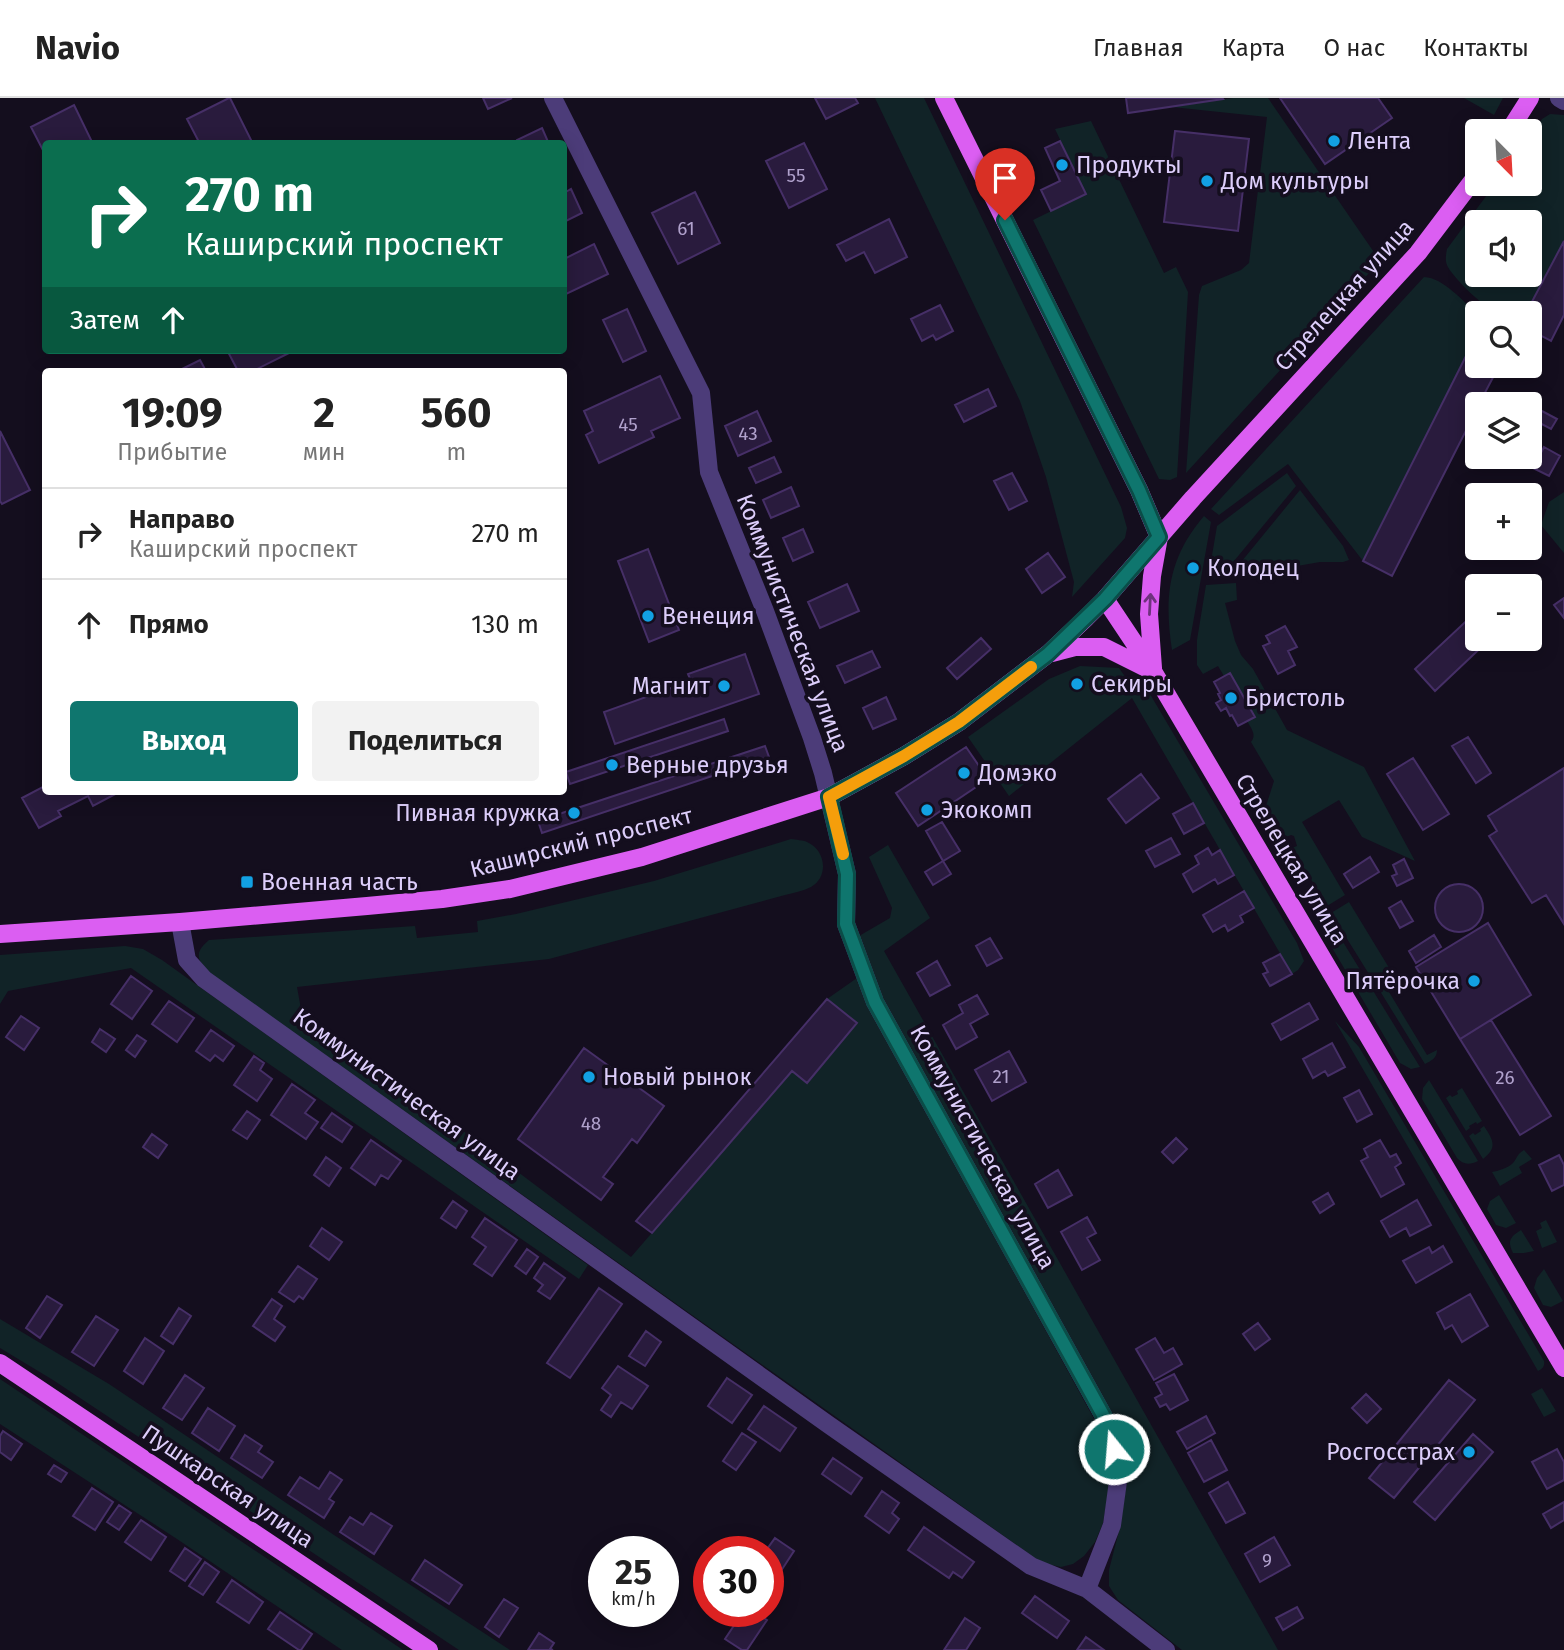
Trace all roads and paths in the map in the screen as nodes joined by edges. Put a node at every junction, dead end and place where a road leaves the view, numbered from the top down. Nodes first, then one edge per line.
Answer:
1 (553, 98) edge
2 (944, 98) edge
3 (1530, 98) edge
4 (1559, 98) edge
5 (1564, 101) edge
6 (1517, 119) edge
7 (1465, 191) edge
8 (1159, 537) junction
9 (1105, 599) junction
10 (1048, 654) junction
11 (1153, 671) junction
12 (829, 797) junction
13 (180, 922) junction
14 (0, 933) edge
15 (0, 1363) edge
16 (1564, 1368) edge
17 (1087, 1589) junction
18 (429, 1650) edge
19 (1166, 1650) edge

1 - 12 street, Коммунистическая улица
2 - 8 main road
3 - 6 main road
4 - 5 street
7 - 8 main road, Стрелецкая улица
8 - 9 main road, Каширский проспект
11 -> 8 main road, Стрелецкая улица
9 - 10 main road, Каширский проспект
9 - 11 main road
10 - 11 main road
10 - 12 main road, Каширский проспект
11 - 16 main road, Стрелецкая улица
12 - 13 main road, Каширский проспект
12 - 17 street, Коммунистическая улица
13 - 14 main road, Каширский проспект
13 - 17 street, Коммунистическая улица
15 - 18 main road, Пушкарская улица
17 - 19 street, Коммунистическая улица

